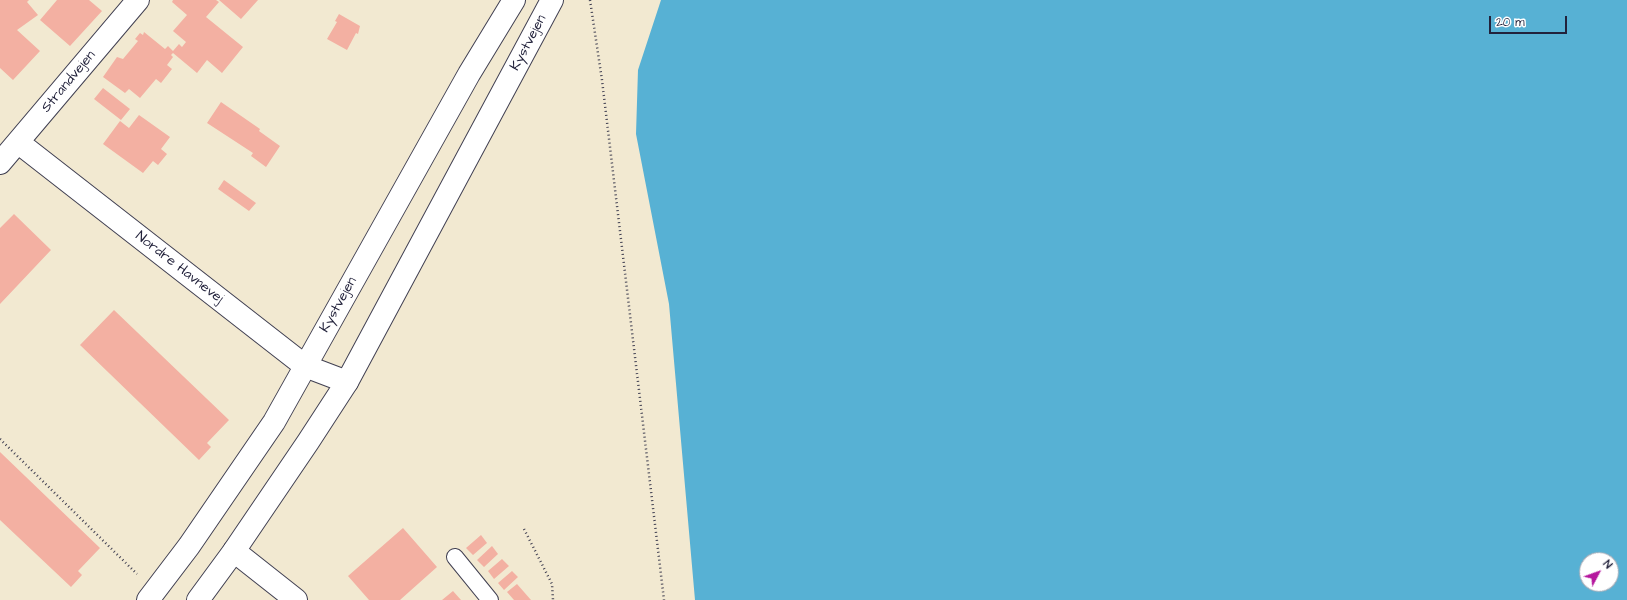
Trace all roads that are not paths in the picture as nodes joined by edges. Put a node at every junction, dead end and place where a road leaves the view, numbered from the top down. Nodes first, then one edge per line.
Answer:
1 (138, 0) edge
2 (514, 0) edge
3 (552, 0) edge
4 (19, 143) junction
5 (0, 164) edge
6 (305, 366) junction
7 (347, 382) junction
8 (234, 551) junction
9 (455, 557) dead end
10 (151, 596) edge
11 (198, 600) edge
12 (296, 600) edge
13 (490, 600) edge

1 - 4 main road, Strandvejen
2 - 6 main road, Kystvejen
3 - 7 main road, Kystvejen
4 - 5 main road, Strandvejen
4 - 6 main road, Nordre Havnevej
6 - 7 main road, Nordre Havnevej
6 - 10 main road, Kystvejen
7 - 8 main road, Kystvejen
8 - 11 main road, Kystvejen
8 - 12 main road
9 - 13 lane

